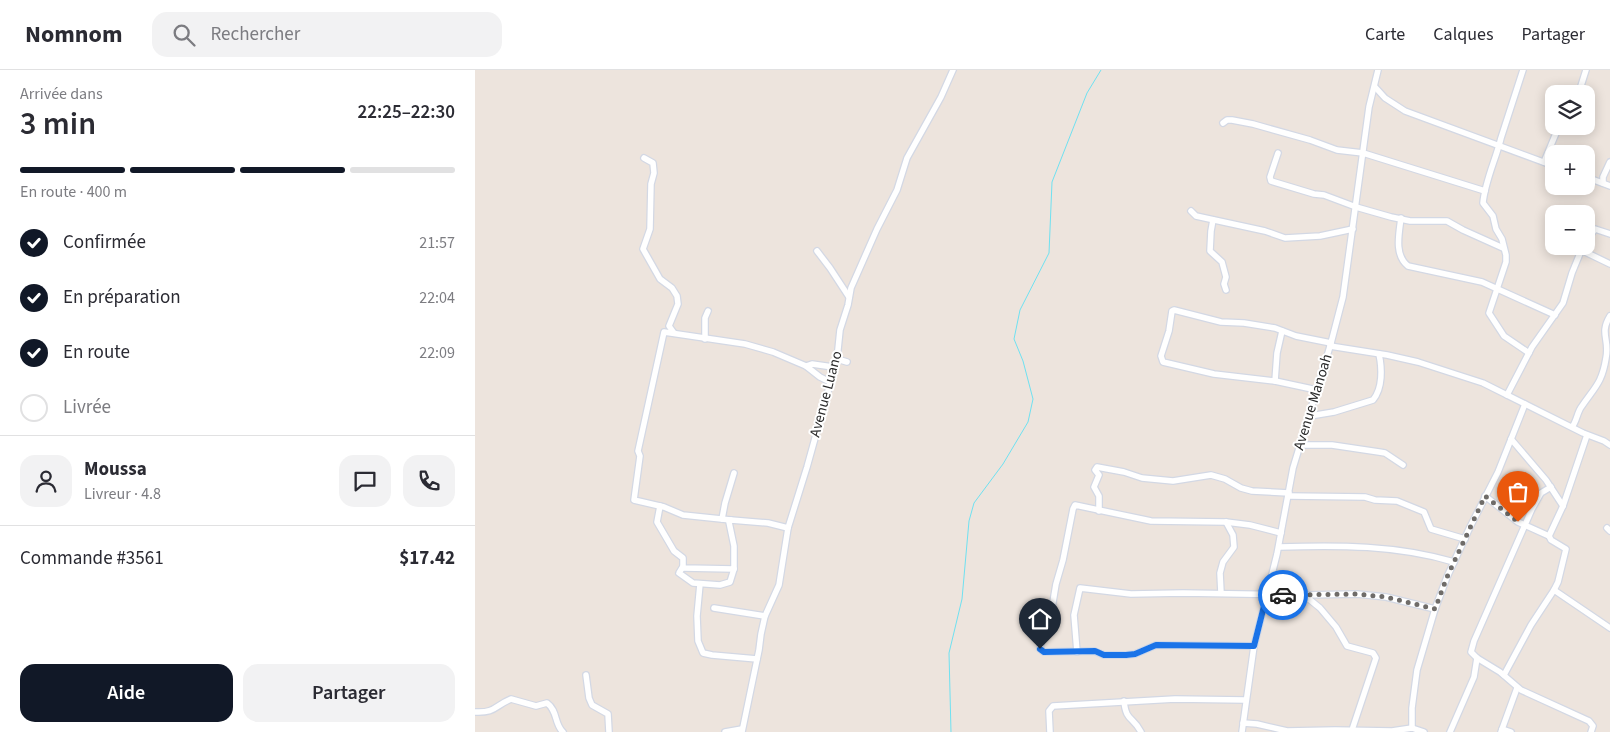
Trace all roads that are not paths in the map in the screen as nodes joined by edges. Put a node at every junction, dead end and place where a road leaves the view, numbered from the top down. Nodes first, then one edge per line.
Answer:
1 (953, 70) edge
2 (1378, 70) edge
3 (1523, 70) edge
4 (1586, 70) edge
5 (1581, 85) edge
6 (1375, 87) junction
7 (1223, 123) dead end
8 (1555, 135) edge
9 (1500, 146) junction
10 (1278, 153) dead end
11 (1363, 153) junction
12 (644, 158) dead end
13 (1544, 162) joint
14 (1610, 162) edge
15 (1595, 180) edge
16 (1603, 183) junction
17 (1610, 186) edge
18 (1485, 191) junction
19 (1356, 208) junction
20 (1191, 211) dead end
21 (1401, 218) junction
22 (1213, 220) junction
23 (1353, 229) junction
24 (1595, 230) edge
25 (1610, 234) edge
26 (1503, 248) junction
27 (817, 251) dead end
28 (1579, 255) edge
29 (1594, 255) edge
30 (1610, 264) edge
31 (1497, 289) junction
32 (1226, 290) dead end
33 (849, 298) junction
34 (708, 311) dead end
35 (1555, 314) junction
36 (1610, 316) edge
37 (1282, 330) junction
38 (674, 333) junction
39 (705, 339) junction
40 (1331, 344) junction
41 (1529, 353) junction
42 (1379, 354) junction
43 (837, 359) junction
44 (847, 362) dead end
45 (806, 366) junction
46 (833, 367) junction
47 (1275, 381) junction
48 (830, 382) junction
49 (1317, 390) junction
50 (1507, 395) junction
51 (1525, 404) junction
52 (1309, 416) junction
53 (1572, 427) junction
54 (1587, 435) junction
55 (1511, 439) junction
56 (1301, 445) junction
57 (1610, 445) edge
58 (1403, 465) dead end
59 (734, 474) dead end
60 (1551, 487) junction
61 (1289, 495) junction
62 (1485, 496) junction
63 (660, 506) junction
64 (1563, 506) junction
65 (1099, 511) junction
66 (722, 519) junction
67 (731, 520) junction
68 (1226, 522) junction
69 (1524, 526) junction
70 (788, 528) junction
71 (1281, 533) junction
72 (1549, 536) junction
73 (1465, 539) junction
74 (1279, 547) junction
75 (1454, 562) junction
76 (682, 568) junction
77 (734, 570) junction
78 (700, 584) junction
79 (1554, 590) junction
80 (1221, 593) junction
81 (1267, 594) junction
82 (1304, 595) junction
83 (714, 608) dead end
84 (1435, 609) junction
85 (765, 616) junction
86 (1610, 628) edge
87 (1254, 646) junction
88 (1077, 652) junction
89 (1477, 658) junction
90 (757, 659) junction
91 (586, 675) dead end
92 (1505, 675) junction
93 (1517, 688) junction
94 (1245, 700) junction
95 (1124, 701) junction
96 (475, 712) edge
97 (1243, 723) junction
98 (1412, 728) junction
99 (1352, 730) junction
100 (742, 731) edge
101 (1502, 731) edge
102 (563, 732) edge
103 (609, 732) edge
104 (725, 732) edge
105 (1050, 732) edge
106 (1141, 732) edge
107 (1242, 732) edge
108 (1423, 732) edge
109 (1450, 732) edge
110 (1511, 732) edge
111 (1591, 732) edge

1 - 33 street, Avenue Luano
2 - 6 street, Avenue Manoah
3 - 9 street
4 - 5 street
6 - 9 street
6 - 11 street, Avenue Manoah
7 - 11 street
8 - 13 street
9 - 13 street
9 - 18 street
10 - 19 street
11 - 18 street
11 - 19 street, Avenue Manoah
12 - 38 street
14 - 16 street
15 - 16 street
16 - 17 street
18 - 26 street
19 - 21 street
19 - 23 street, Avenue Manoah
20 - 22 street
21 - 26 street
21 - 31 street
22 - 23 street
22 - 32 street
23 - 40 street, Avenue Manoah
24 - 25 street
26 - 31 street
27 - 33 street
28 - 35 street
29 - 30 street
31 - 35 street
31 - 41 street
33 - 43 street, Avenue Luano
34 - 39 street
35 - 41 street
36 - 53 street
37 - 40 street
37 - 47 street
37 - 47 street
38 - 39 street
38 - 63 street
39 - 45 street
40 - 42 street
40 - 49 street, Avenue Manoah
41 - 50 street
42 - 50 street
42 - 52 street
43 - 44 street
43 - 46 street, Avenue Luano
45 - 46 street
45 - 48 street
46 - 48 street, Avenue Luano
47 - 49 street
48 - 70 street, Avenue Luano
49 - 52 street, Avenue Manoah
50 - 51 street
51 - 53 street
51 - 55 street
52 - 56 street, Avenue Manoah
53 - 54 street
54 - 57 street
54 - 64 street
55 - 60 street
55 - 62 street
56 - 58 street
56 - 61 street, Avenue Manoah
59 - 66 street
60 - 64 street
60 - 69 street
61 - 65 street
61 - 71 street, Avenue Manoah
61 - 73 street
62 - 69 street
62 - 73 street
63 - 66 street
63 - 76 street
64 - 72 street
65 - 68 street
65 - 88 street
66 - 67 street
67 - 70 street
67 - 77 street
68 - 71 street
68 - 80 street
69 - 72 street
69 - 89 street
70 - 85 street, Avenue Luano
71 - 74 street, Avenue Manoah
72 - 79 street
73 - 75 street
74 - 75 street
74 - 81 street, Avenue Manoah
75 - 84 street
76 - 77 street
76 - 78 street
77 - 78 street
78 - 90 street
79 - 86 street
79 - 92 street
80 - 81 street
80 - 88 street
81 - 82 street
81 - 87 street, Avenue Manoah
82 - 84 street
82 - 99 street
83 - 85 street
84 - 98 street
85 - 90 street, Avenue Luano
87 - 88 street
87 - 94 street, Avenue Manoah
89 - 92 street
89 - 109 street
90 - 100 street, Avenue Luano
91 - 103 street
92 - 93 street
93 - 101 street
93 - 111 street
94 - 95 street
94 - 97 street, Avenue Manoah
95 - 105 street
95 - 106 street
96 - 102 street
97 - 99 street
97 - 107 street, Avenue Manoah
98 - 99 street
98 - 108 street
100 - 104 street
101 - 110 street

